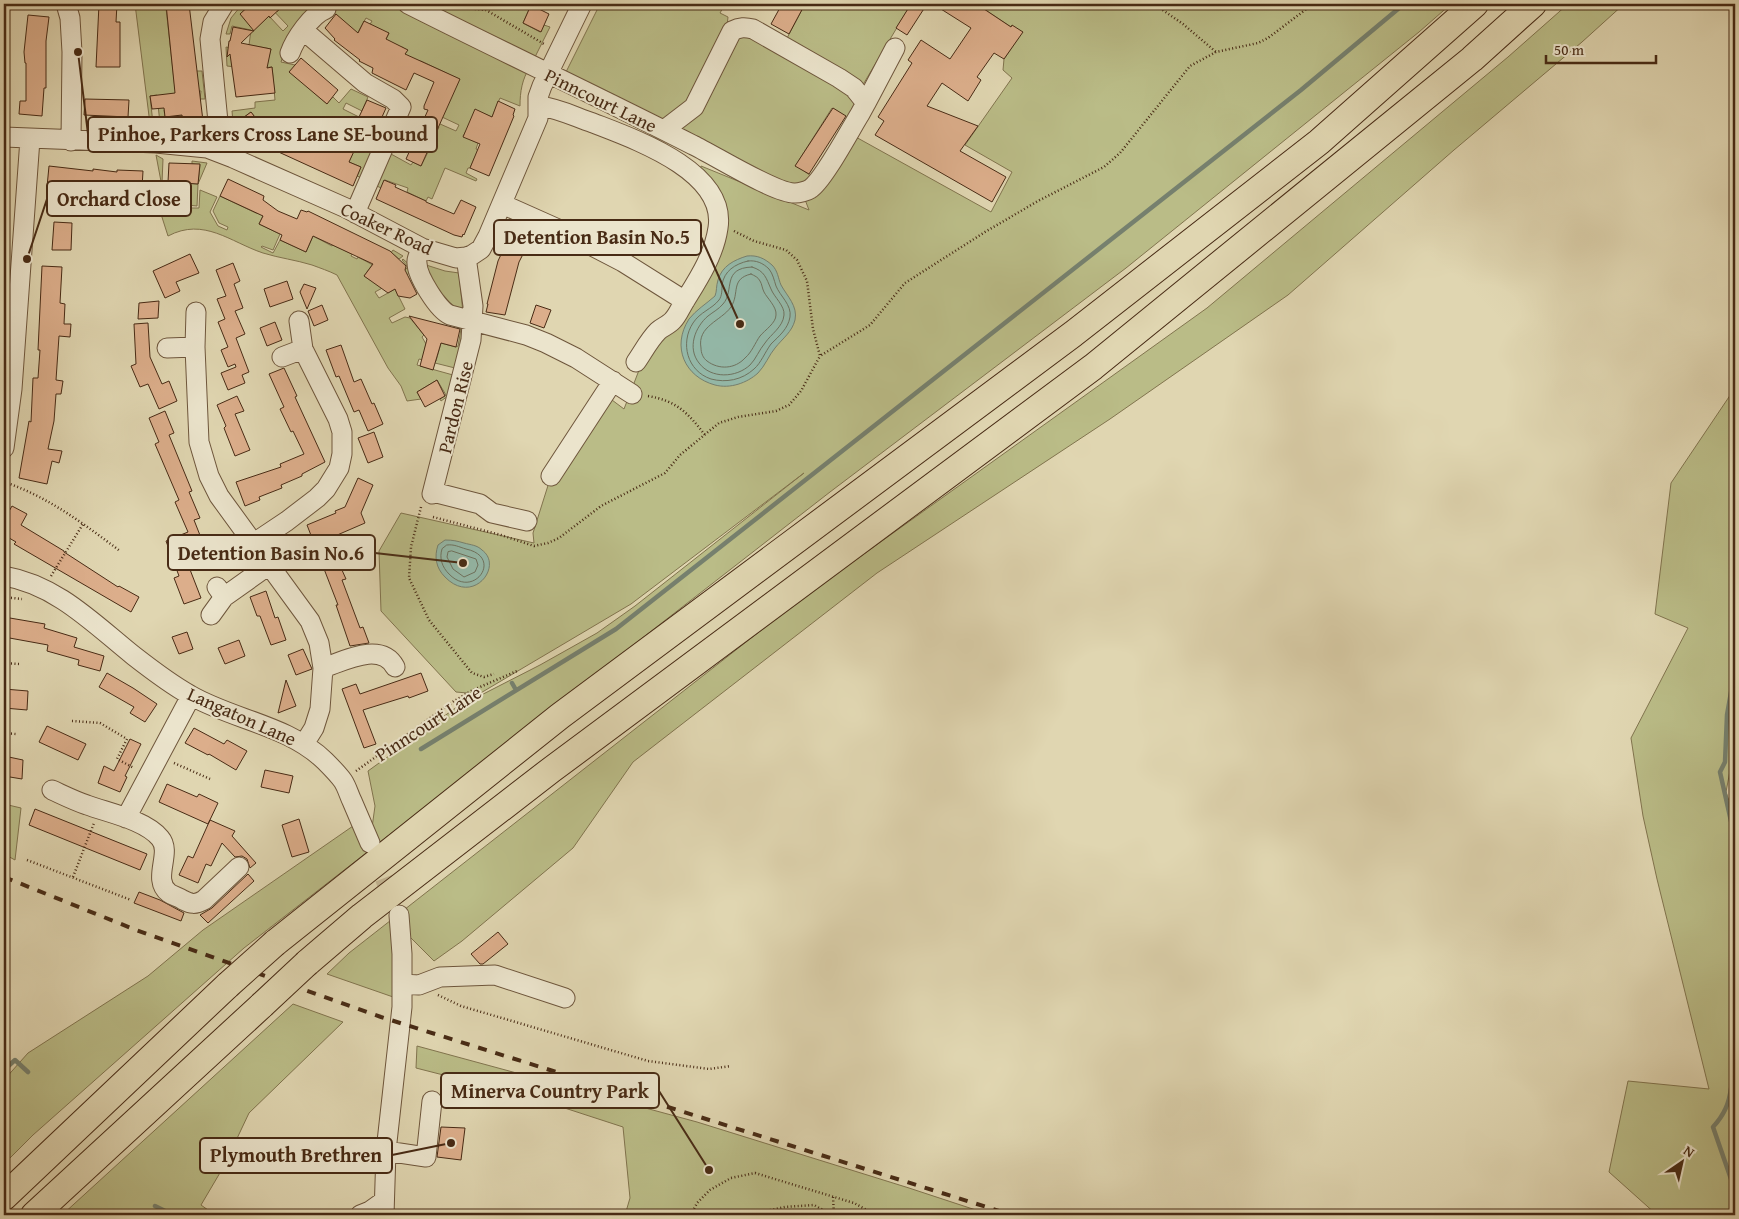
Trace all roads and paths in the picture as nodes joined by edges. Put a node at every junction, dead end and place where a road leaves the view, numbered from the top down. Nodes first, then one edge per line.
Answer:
1 (66, 4) edge
2 (408, 4) edge
3 (582, 4) edge
4 (1154, 4) edge
5 (1301, 4) edge
6 (1313, 4) edge
7 (1475, 4) edge
8 (1534, 4) edge
9 (219, 6) edge
10 (448, 7) dead end
11 (1306, 8) junction
12 (326, 9) dead end
13 (303, 30) junction
14 (545, 45) dead end
15 (895, 48) dead end
16 (290, 52) dead end
17 (1216, 52) junction
18 (547, 73) junction
19 (866, 103) junction
20 (539, 106) junction
21 (664, 130) junction
22 (4, 137) edge
23 (30, 139) junction
24 (71, 141) junction
25 (222, 153) junction
26 (502, 204) junction
27 (355, 213) junction
28 (718, 227) junction
29 (422, 248) junction
30 (466, 257) junction
31 (684, 301) junction
32 (196, 312) dead end
33 (473, 321) junction
34 (298, 322) dead end
35 (195, 347) junction
36 (167, 348) dead end
37 (303, 349) junction
38 (820, 356) junction
39 (282, 357) dead end
40 (636, 362) dead end
41 (613, 381) junction
42 (632, 394) joint
43 (705, 434) junction
44 (4, 448) edge
45 (551, 476) dead end
46 (4, 482) edge
47 (420, 513) dead end
48 (433, 517) dead end
49 (527, 521) dead end
50 (83, 524) junction
51 (254, 543) junction
52 (120, 551) dead end
53 (269, 565) junction
54 (4, 576) edge
55 (42, 590) junction
56 (211, 616) dead end
57 (4, 663) edge
58 (20, 664) dead end
59 (395, 667) dead end
60 (323, 668) junction
61 (517, 671) dead end
62 (494, 674) dead end
63 (191, 696) junction
64 (72, 721) dead end
65 (4, 733) edge
66 (16, 734) dead end
67 (304, 744) junction
68 (159, 756) junction
69 (149, 775) junction
70 (210, 779) dead end
71 (343, 780) junction
72 (52, 790) dead end
73 (99, 809) junction
74 (126, 818) junction
75 (370, 843) tunnel mouth
76 (27, 860) dead end
77 (239, 867) dead end
78 (73, 877) junction
79 (131, 900) dead end
80 (399, 916) tunnel mouth
81 (403, 984) junction
82 (565, 998) dead end
83 (460, 1006) dead end
84 (730, 1066) dead end
85 (432, 1101) dead end
86 (386, 1152) junction
87 (832, 1196) junction
88 (4, 1197) edge
89 (384, 1208) edge
90 (34, 1215) edge
91 (360, 1215) edge
92 (692, 1215) edge
93 (746, 1215) edge
94 (833, 1215) edge
95 (876, 1215) edge

1 - 24 street
2 - 18 street, Pinncourt Lane
3 - 18 street
4 - 17 path
5 - 11 path
6 - 11 path
7 - 88 highway, bridge
8 - 90 highway, bridge
9 - 25 street
10 - 14 path
11 - 17 path
12 - 13 street
13 - 16 street
13 - 27 street
15 - 19 street
17 - 38 path
18 - 20 street
18 - 21 street, Pinncourt Lane
19 - 21 street, Pinncourt Lane
19 - 21 street
20 - 26 street
20 - 28 street
22 - 23 street, Coaker Road
23 - 24 street, Coaker Road
23 - 44 street
24 - 25 street, Coaker Road
25 - 27 street, Coaker Road
26 - 30 street
26 - 31 street
27 - 29 street, Coaker Road
28 - 31 street
28 - 38 path
29 - 30 street, Coaker Road
29 - 33 street
30 - 33 street, Pardon Rise
31 - 40 street
32 - 35 street
33 - 41 street
33 - 49 street, Pardon Rise
34 - 37 street
35 - 36 street
35 - 51 street
37 - 39 street
37 - 51 street
38 - 43 path
41 - 42 street
41 - 45 street
42 - 43 path
43 - 48 path
46 - 50 path
47 - 62 path
50 - 52 path
50 - 55 path
51 - 53 street
53 - 56 street
53 - 60 street
54 - 55 street, Langaton Lane
55 - 63 street, Langaton Lane
57 - 58 path
59 - 60 street
60 - 67 street
61 - 71 path, Pinncourt Lane
63 - 67 street, Langaton Lane
63 - 68 street
64 - 69 path
65 - 66 path
67 - 71 street, Langaton Lane
68 - 69 street
68 - 70 path
69 - 74 street
71 - 75 street, Langaton Lane
72 - 73 street
73 - 74 street
73 - 78 path
74 - 77 street
76 - 78 path
78 - 79 path
80 - 81 street
81 - 82 street
81 - 86 street
83 - 84 path
85 - 86 street
86 - 89 street
87 - 92 path
87 - 94 path
87 - 95 path
89 - 91 street
93 - 94 path

